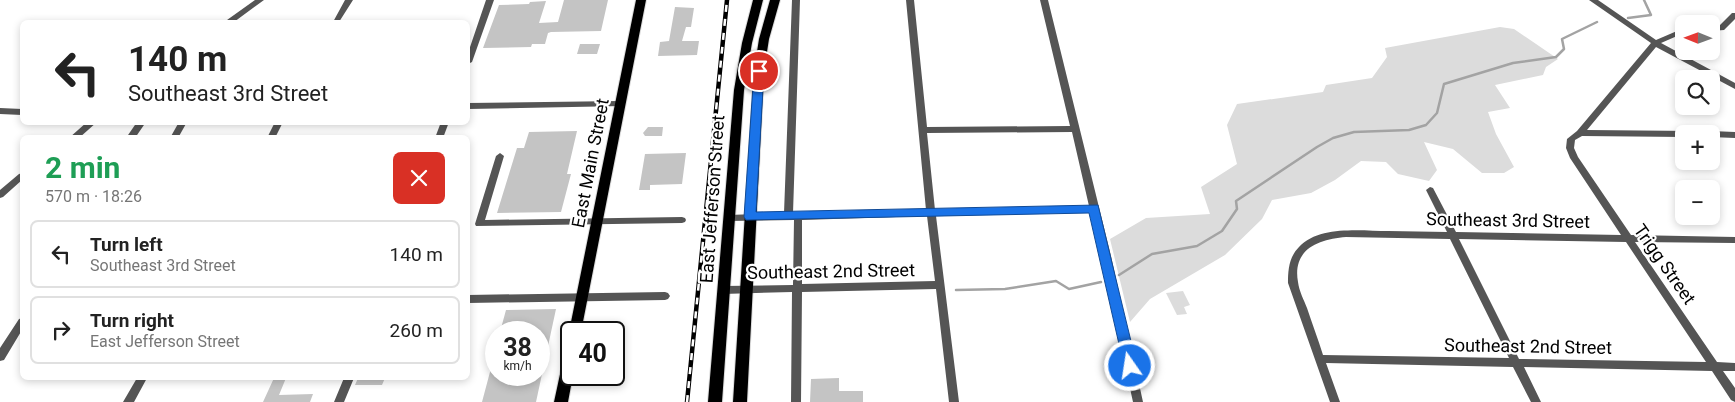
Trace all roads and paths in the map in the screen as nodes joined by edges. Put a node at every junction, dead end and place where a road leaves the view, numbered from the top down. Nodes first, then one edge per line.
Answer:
1 (260, 0) edge
2 (349, 0) edge
3 (490, 0) edge
4 (641, 0) edge
5 (758, 0) edge
6 (775, 0) edge
7 (796, 0) edge
8 (910, 0) edge
9 (1044, 0) edge
10 (1593, 0) edge
11 (1735, 14) edge
12 (233, 20) edge
13 (337, 20) edge
14 (1720, 28) edge
15 (1675, 34) edge
16 (1655, 43) junction
17 (470, 56) edge
18 (741, 80) junction
19 (758, 82) junction
20 (1735, 86) edge
21 (620, 104) junction
22 (470, 106) edge
23 (0, 111) edge
24 (20, 112) edge
25 (89, 125) edge
26 (736, 126) junction
27 (755, 126) junction
28 (1074, 129) junction
29 (924, 130) junction
30 (1580, 133) junction
31 (1675, 134) edge
32 (1720, 134) edge
33 (77, 135) edge
34 (1735, 135) edge
35 (500, 156) dead end
36 (752, 173) junction
37 (732, 174) junction
38 (20, 180) edge
39 (1430, 190) dead end
40 (0, 195) edge
41 (1094, 208) junction
42 (931, 212) junction
43 (788, 216) junction
44 (798, 216) junction
45 (750, 217) junction
46 (728, 218) junction
47 (682, 220) dead end
48 (597, 222) junction
49 (1453, 235) junction
50 (1626, 238) junction
51 (1735, 240) edge
52 (940, 285) junction
53 (798, 288) junction
54 (746, 289) junction
55 (723, 290) junction
56 (665, 296) dead end
57 (582, 297) junction
58 (470, 299) edge
59 (577, 321) edge
60 (20, 325) edge
61 (0, 357) edge
62 (1320, 359) junction
63 (1516, 362) junction
64 (1715, 367) junction
65 (1735, 367) edge
66 (141, 380) edge
67 (348, 380) edge
68 (564, 386) edge
69 (1735, 397) edge
70 (128, 402) edge
71 (339, 402) edge
72 (561, 402) edge
73 (715, 402) edge
74 (740, 402) edge
75 (796, 402) edge
76 (954, 402) edge
77 (1138, 402) edge
78 (1335, 402) edge
79 (1536, 402) edge

1 - 12 street
2 - 13 street
3 - 17 street
4 - 21 main road, East Main Street
5 - 18 main road, East Jefferson Street
6 - 19 main road
7 - 43 street
8 - 29 street
9 - 28 street
10 - 16 street
11 - 14 street
15 - 16 street
16 - 20 street
16 - 30 street
18 - 19 main road
18 - 26 main road, East Jefferson Street
19 - 27 main road
21 - 22 street
21 - 48 main road, East Main Street
23 - 24 street
25 - 33 street
26 - 27 main road
26 - 37 main road, East Jefferson Street
27 - 36 main road
28 - 29 street
28 - 41 street
29 - 42 street
30 - 31 street
30 - 50 street, Trigg Street
32 - 34 street
35 - 48 street
36 - 37 main road
36 - 45 main road
37 - 46 main road, East Jefferson Street
38 - 40 street
39 - 49 street
41 - 42 street
41 - 77 street
42 - 44 street
42 - 52 street
43 - 44 street
43 - 45 street
44 - 53 street
45 - 46 street
45 - 54 main road
46 - 55 main road, East Jefferson Street
47 - 48 street
48 - 57 main road, East Main Street
49 - 50 street, Southeast 3rd Street
49 - 62 street, Southeast 3rd Street
49 - 63 street
50 - 51 street, Southeast 3rd Street
50 - 64 street, Trigg Street
52 - 53 street, Southeast 2nd Street
52 - 76 street
53 - 54 street, Southeast 2nd Street
53 - 75 street
54 - 55 street, Southeast 2nd Street
54 - 74 main road
55 - 73 main road, East Jefferson Street
56 - 57 street
57 - 58 street
57 - 59 main road, East Main Street
60 - 61 street
62 - 63 street, Southeast 2nd Street
62 - 78 street
63 - 64 street, Southeast 2nd Street
63 - 79 street
64 - 65 street, Southeast 2nd Street
64 - 69 street, Trigg Street
66 - 70 street
67 - 71 street
68 - 72 main road

